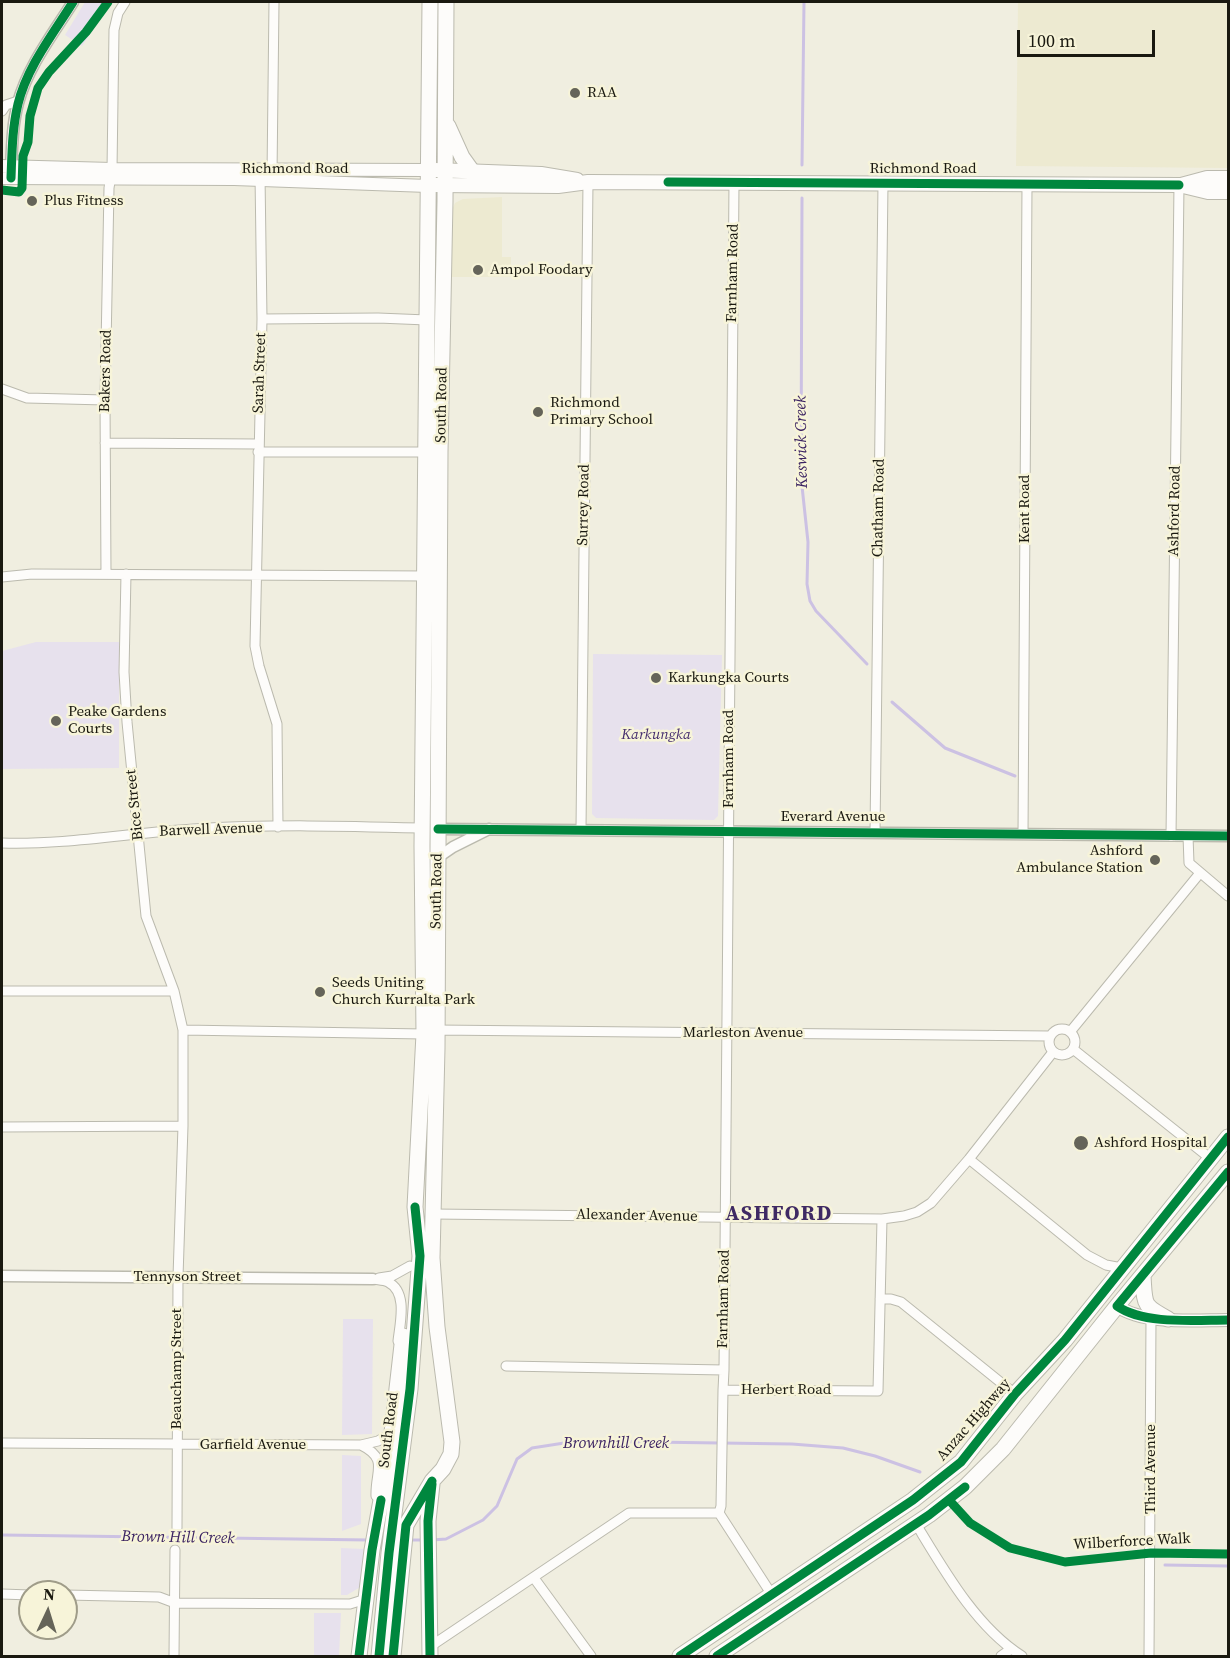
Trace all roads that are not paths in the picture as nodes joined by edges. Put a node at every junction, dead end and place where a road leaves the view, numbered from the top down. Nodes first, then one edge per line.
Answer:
1 (73, 2) edge
2 (125, 2) edge
3 (274, 2) edge
4 (430, 2) edge
5 (446, 2) edge
6 (18, 101) junction
7 (2, 111) edge
8 (446, 121) junction
9 (472, 171) junction
10 (6, 172) edge
11 (110, 173) junction
12 (266, 175) junction
13 (445, 177) junction
14 (428, 178) junction
15 (1228, 178) edge
16 (588, 182) junction
17 (734, 183) junction
18 (883, 184) junction
19 (1027, 185) junction
20 (1179, 185) junction
21 (1228, 192) edge
22 (262, 319) junction
23 (427, 321) junction
24 (2, 389) edge
25 (105, 400) junction
26 (105, 443) junction
27 (258, 448) junction
28 (433, 452) junction
29 (106, 574) junction
30 (126, 574) junction
31 (257, 576) junction
32 (433, 576) junction
33 (2, 577) edge
34 (278, 827) junction
35 (422, 828) junction
36 (438, 828) junction
37 (492, 828) junction
38 (581, 829) junction
39 (729, 831) junction
40 (875, 832) junction
41 (138, 833) junction
42 (1023, 834) junction
43 (1171, 836) junction
44 (1188, 836) junction
45 (1228, 836) edge
46 (2, 843) edge
47 (437, 858) junction
48 (1200, 873) junction
49 (1228, 896) edge
50 (2, 991) edge
51 (174, 992) junction
52 (183, 1030) junction
53 (430, 1032) junction
54 (1070, 1032) junction
55 (727, 1033) junction
56 (1050, 1036) junction
57 (1073, 1049) junction
58 (1053, 1052) junction
59 (183, 1126) junction
60 (2, 1127) edge
61 (1228, 1137) edge
62 (969, 1159) junction
63 (1211, 1159) junction
64 (1228, 1172) edge
65 (415, 1207) junction
66 (1169, 1212) junction
67 (433, 1214) junction
68 (725, 1217) junction
69 (882, 1219) junction
70 (1185, 1225) junction
71 (1125, 1265) junction
72 (410, 1266) junction
73 (2, 1276) edge
74 (1143, 1276) junction
75 (178, 1277) junction
76 (373, 1279) junction
77 (880, 1299) junction
78 (1117, 1306) junction
79 (1151, 1318) junction
80 (1168, 1319) junction
81 (1228, 1320) edge
82 (1065, 1340) junction
83 (506, 1366) dead end
84 (724, 1370) junction
85 (400, 1376) junction
86 (723, 1390) junction
87 (1015, 1394) junction
88 (997, 1418) junction
89 (1025, 1421) junction
90 (392, 1433) junction
91 (2, 1443) edge
92 (177, 1445) junction
93 (361, 1445) junction
94 (1003, 1449) junction
95 (970, 1451) junction
96 (432, 1481) junction
97 (719, 1513) junction
98 (392, 1523) junction
99 (916, 1524) junction
100 (177, 1528) dead end
101 (175, 1550) dead end
102 (396, 1554) junction
103 (534, 1578) junction
104 (2, 1594) edge
105 (18, 1595) edge
106 (78, 1595) edge
107 (772, 1595) junction
108 (366, 1599) junction
109 (175, 1603) junction
110 (725, 1627) junction
111 (737, 1644) junction
112 (1011, 1649) junction
113 (430, 1651) edge
114 (174, 1656) edge
115 (359, 1656) edge
116 (379, 1656) edge
117 (393, 1656) edge
118 (591, 1656) edge
119 (680, 1656) edge
120 (717, 1656) edge
121 (1001, 1656) edge
122 (1022, 1656) edge
123 (1149, 1656) edge

1 - 6 street
2 - 11 street, Bakers Road
3 - 12 street, Sarah Street
4 - 14 highway, South Road
5 - 8 highway, South Road
6 - 7 street
6 - 10 street
8 - 9 highway
8 - 13 highway, South Road
9 - 13 main road, Richmond Road
9 - 16 main road, Richmond Road
10 - 11 main road, Richmond Road
11 - 12 main road, Richmond Road
11 - 25 street, Bakers Road
12 - 14 main road, Richmond Road
12 - 22 street, Sarah Street
13 - 14 main road, Richmond Road
13 - 16 main road, Richmond Road
13 - 28 highway, South Road
14 - 23 highway, South Road
15 - 20 main road, Richmond Road
16 - 17 main road, Richmond Road
16 - 38 street, Surrey Road
17 - 18 main road, Richmond Road
17 - 39 street, Farnham Road
18 - 19 main road, Richmond Road
18 - 40 street, Chatham Road
19 - 20 main road, Richmond Road
19 - 42 street, Kent Road
20 - 21 main road, Richmond Road
20 - 43 street, Ashford Road
22 - 23 street
22 - 27 street, Sarah Street
23 - 28 highway, South Road
24 - 25 street
25 - 26 street, Bakers Road
26 - 27 street
26 - 29 street, Bakers Road
27 - 28 street
27 - 31 street, Sarah Street
28 - 32 highway, South Road
29 - 30 street
29 - 33 street
30 - 31 street
30 - 41 street, Bice Street
31 - 32 street
31 - 34 street, Sarah Street
32 - 35 highway, South Road
32 - 36 highway, South Road
34 - 35 street, Barwell Avenue
34 - 41 street, Barwell Avenue
35 - 36 highway
35 - 53 highway, South Road
36 - 37 street, Everard Avenue
36 - 47 highway, South Road
37 - 38 street, Everard Avenue
37 - 47 street
38 - 39 street, Everard Avenue
39 - 40 street, Everard Avenue
39 - 55 street, Farnham Road
40 - 42 street, Everard Avenue
41 - 46 street, Barwell Avenue
41 - 51 street, Bice Street
42 - 43 street, Everard Avenue
43 - 44 street, Everard Avenue
44 - 45 street, Everard Avenue
44 - 48 street
47 - 53 highway, South Road
48 - 49 street
48 - 54 street
50 - 51 street
51 - 52 street, Bice Street
52 - 53 street, Marleston Avenue
52 - 59 street, Beauchamp Street
53 - 55 street, Marleston Avenue
53 - 65 highway, South Road
53 - 67 highway, South Road
54 - 56 street
54 - 57 street
55 - 56 street, Marleston Avenue
55 - 68 street, Farnham Road
56 - 58 street
57 - 58 street
57 - 63 street
58 - 62 street, Alexander Avenue
59 - 60 street
59 - 75 street, Beauchamp Street
61 - 63 highway, Anzac Highway
62 - 69 street, Alexander Avenue
62 - 71 street
63 - 66 highway, Anzac Highway
64 - 70 highway
65 - 72 highway
65 - 98 highway, South Road
66 - 70 highway
66 - 71 highway, Anzac Highway
67 - 68 street, Alexander Avenue
67 - 96 highway, South Road
68 - 69 street, Alexander Avenue
68 - 84 street, Farnham Road
69 - 77 street, Herbert Road
70 - 74 highway
71 - 78 highway
71 - 82 highway, Anzac Highway
72 - 76 street, Tennyson Street
72 - 85 highway
73 - 75 street, Tennyson Street
74 - 78 highway
74 - 80 highway
75 - 76 street, Tennyson Street
75 - 92 street, Beauchamp Street
76 - 85 street, Tennyson Street
77 - 86 street, Herbert Road
77 - 87 street
78 - 79 main road
78 - 82 highway
78 - 89 highway
79 - 80 main road
79 - 123 street, Third Avenue
80 - 81 main road
82 - 87 highway, Anzac Highway
83 - 84 street, Herbert Road
84 - 86 street, Herbert Road
85 - 90 highway
86 - 97 street
87 - 88 highway, Anzac Highway
88 - 89 highway
88 - 95 highway, Anzac Highway
89 - 94 highway
90 - 93 street, Garfield Avenue
90 - 98 highway
91 - 92 street, Garfield Avenue
92 - 93 street, Garfield Avenue
92 - 100 street, Beauchamp Street
93 - 98 street
94 - 95 highway
94 - 99 highway
95 - 107 highway, Anzac Highway
96 - 98 highway, South Road
96 - 113 highway
97 - 103 street
97 - 107 street
98 - 102 highway, South Road
98 - 108 highway
99 - 111 highway
99 - 112 street
101 - 109 street
102 - 116 highway, South Road
102 - 117 highway, South Road
103 - 113 street
103 - 118 street
104 - 105 street
106 - 109 street
107 - 110 highway, Anzac Highway
108 - 109 street
108 - 115 highway
109 - 114 street
110 - 111 highway
110 - 119 highway, Anzac Highway
111 - 120 highway
112 - 121 street
112 - 122 street

